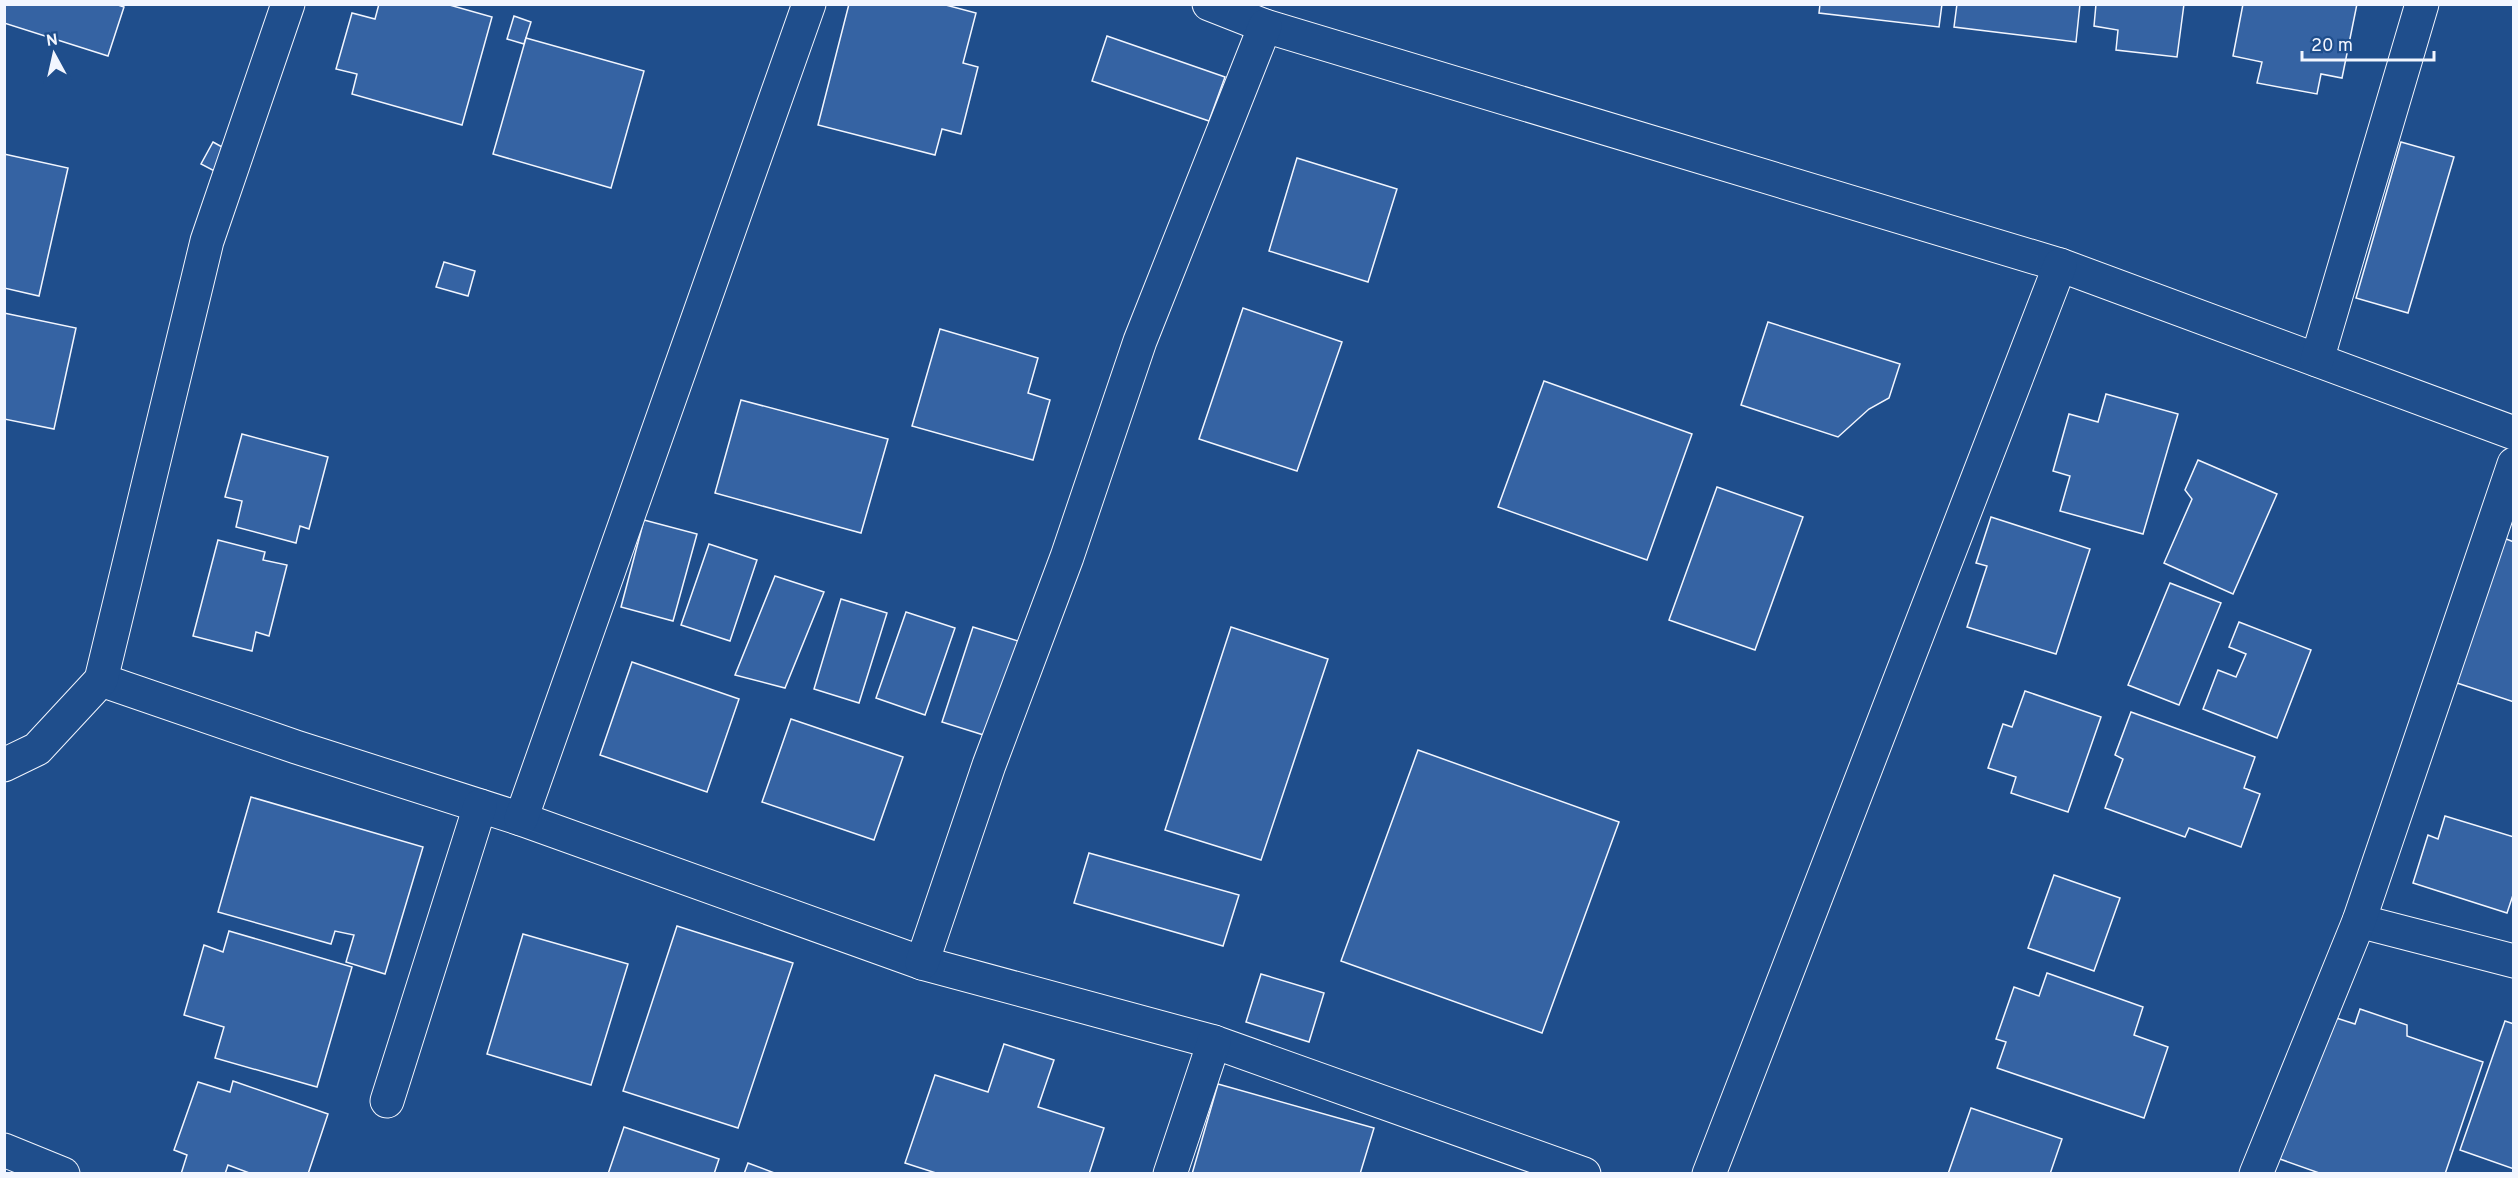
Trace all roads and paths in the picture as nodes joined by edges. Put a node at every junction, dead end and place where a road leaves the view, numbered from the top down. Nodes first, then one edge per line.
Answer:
1 (288, 4) edge
2 (809, 4) edge
3 (1209, 4) edge
4 (2422, 4) edge
5 (1265, 26) junction
6 (2060, 265) junction
7 (2317, 360) junction
8 (2514, 433) edge
9 (2514, 464) edge
10 (101, 680) junction
11 (4, 765) edge
12 (480, 806) junction
13 (521, 819) junction
14 (2359, 921) junction
15 (2514, 961) edge
16 (922, 963) junction
17 (1214, 1042) junction
18 (387, 1101) dead end
19 (4, 1150) edge
20 (63, 1173) edge
21 (1170, 1173) edge
22 (1584, 1173) edge
23 (1709, 1173) edge
24 (2256, 1173) edge

1 - 10 street
2 - 13 street
3 - 5 street
4 - 7 street
5 - 6 street
5 - 16 street
6 - 7 street
6 - 23 street
7 - 8 street
9 - 14 street
10 - 11 street
10 - 12 street
12 - 13 street
12 - 18 street
13 - 16 street
14 - 15 street
14 - 24 street
16 - 17 street
17 - 21 street
17 - 22 street
19 - 20 street

